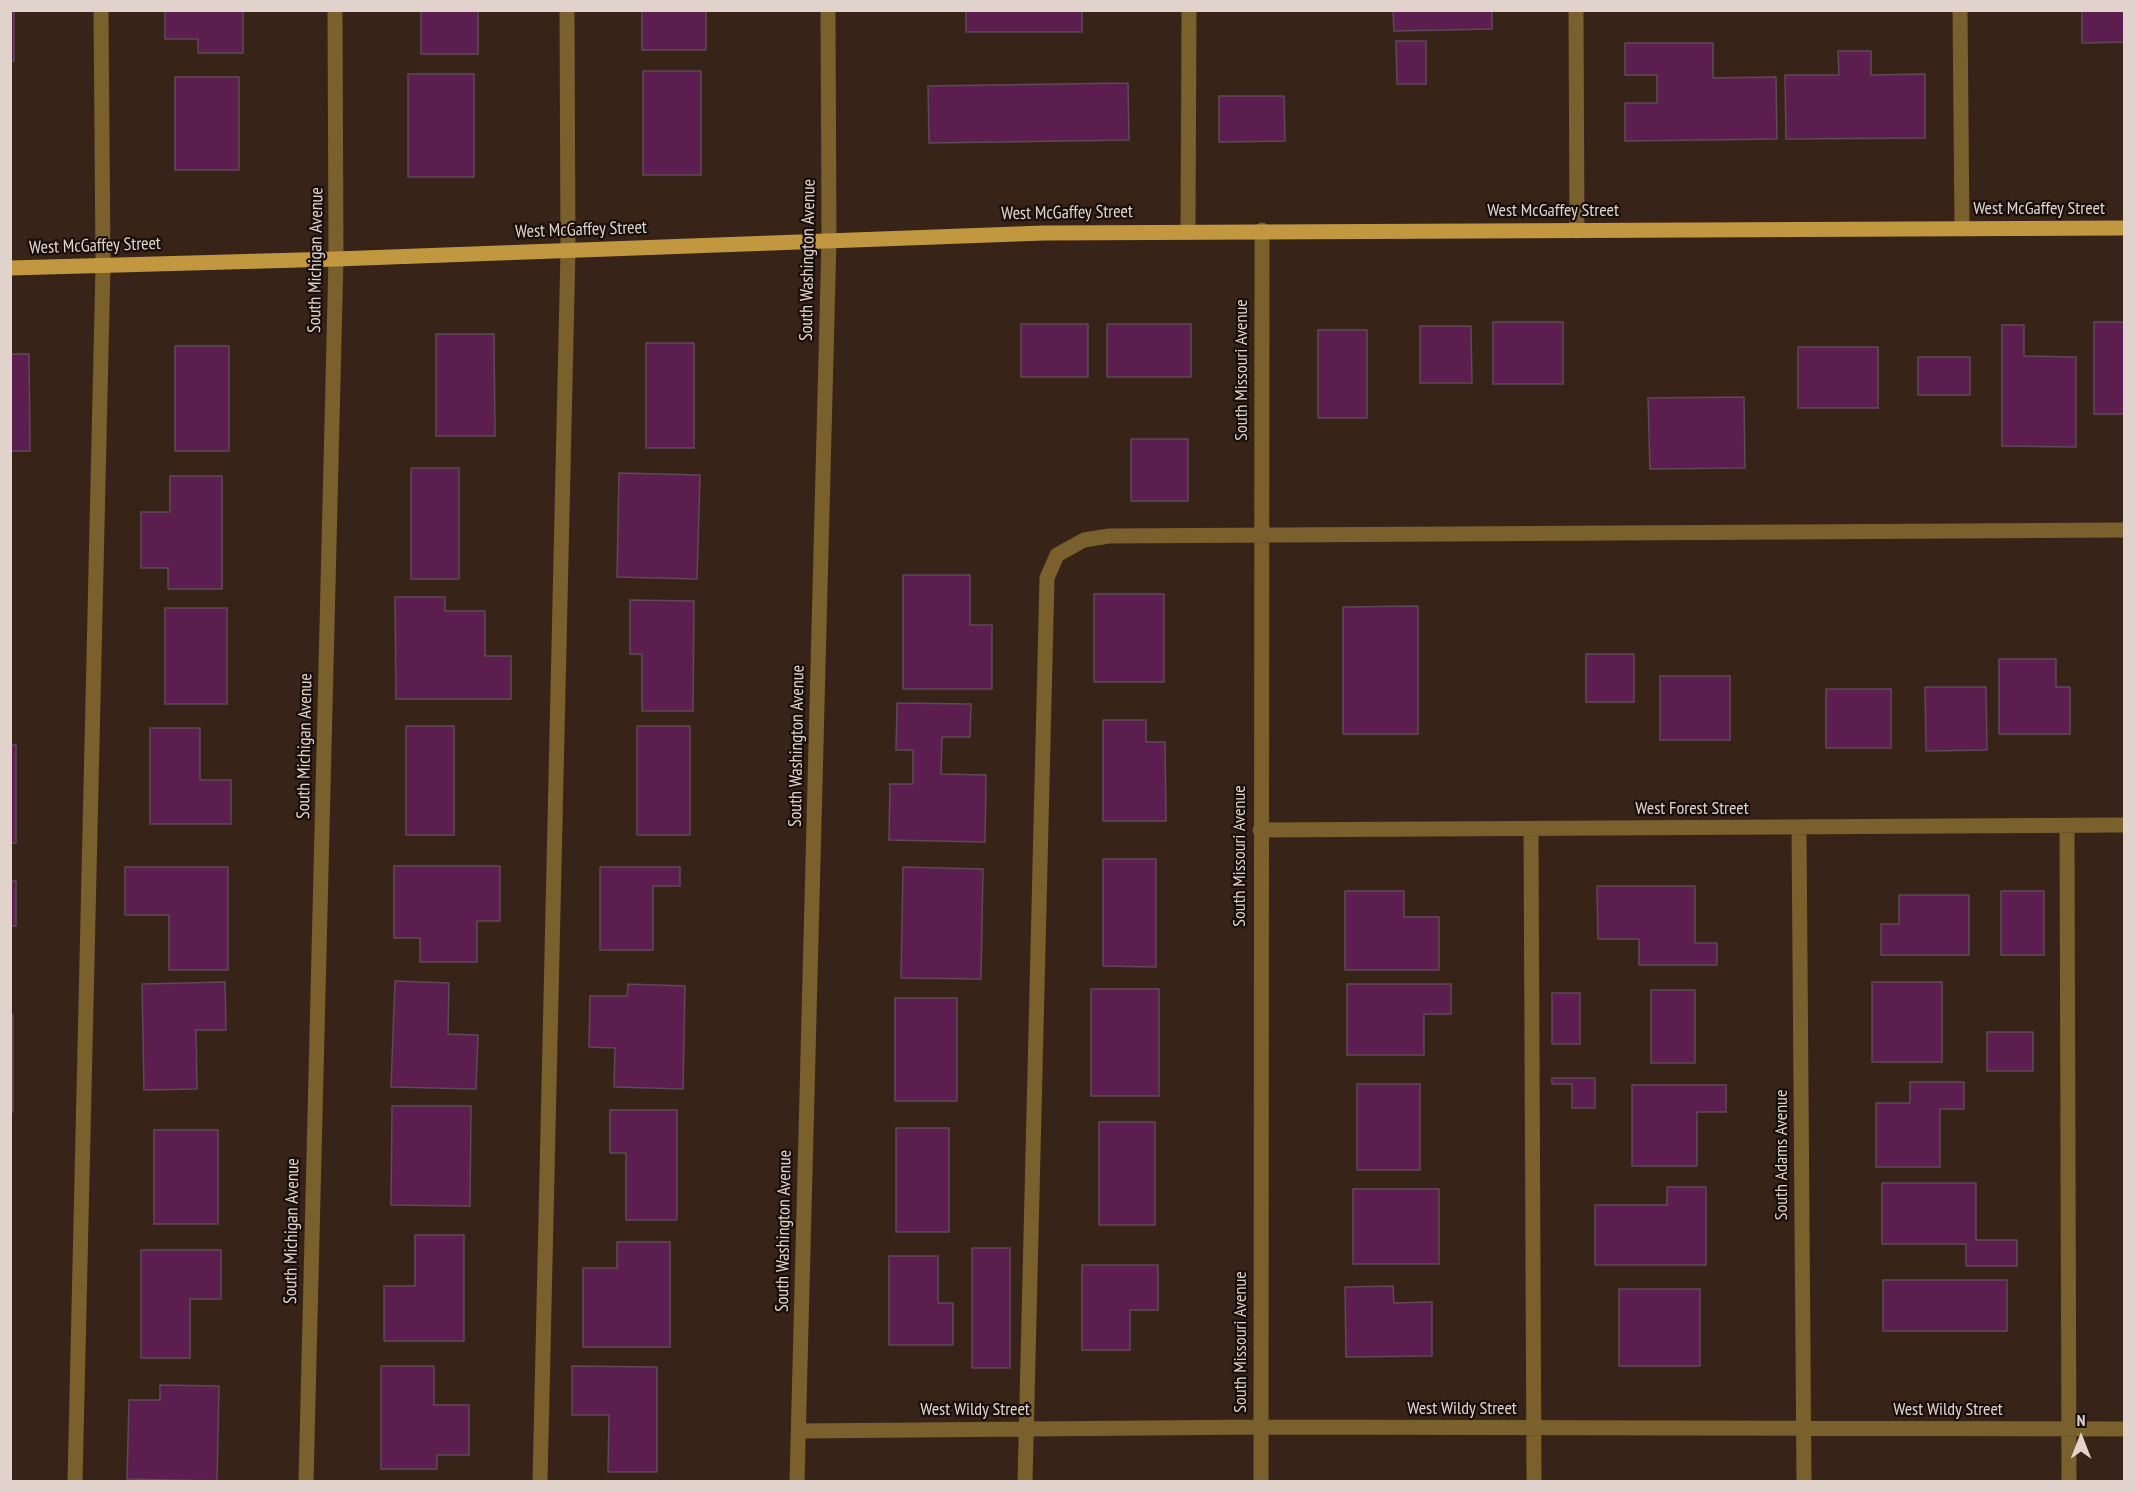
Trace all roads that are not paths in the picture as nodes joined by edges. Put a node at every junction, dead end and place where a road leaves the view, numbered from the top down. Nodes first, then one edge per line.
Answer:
1 (101, 10) edge
2 (335, 10) edge
3 (567, 10) edge
4 (828, 10) edge
5 (1189, 10) edge
6 (1576, 10) edge
7 (1960, 10) edge
8 (2124, 228) edge
9 (1962, 229) junction
10 (1262, 230) junction
11 (1188, 231) junction
12 (1577, 231) junction
13 (829, 240) junction
14 (568, 250) junction
15 (336, 259) junction
16 (103, 266) junction
17 (10, 268) edge
18 (2124, 530) edge
19 (1261, 533) junction
20 (2124, 825) edge
21 (2067, 826) junction
22 (1799, 828) junction
23 (1531, 829) junction
24 (1260, 830) junction
25 (1261, 1427) junction
26 (1025, 1429) junction
27 (1534, 1429) junction
28 (1804, 1429) junction
29 (2069, 1429) junction
30 (2124, 1429) edge
31 (799, 1431) junction
32 (75, 1482) edge
33 (306, 1482) edge
34 (540, 1482) edge
35 (797, 1482) edge
36 (1025, 1482) edge
37 (1261, 1482) edge
38 (1534, 1482) edge
39 (1804, 1482) edge
40 (2069, 1482) edge

1 - 16 street
2 - 15 street, South Michigan Avenue
3 - 14 street
4 - 13 street, South Washington Avenue
5 - 11 street
6 - 12 street
7 - 9 street
8 - 9 main road, West McGaffey Street
9 - 12 main road, West McGaffey Street
10 - 11 main road, West McGaffey Street
10 - 12 main road, West McGaffey Street
10 - 19 street, South Missouri Avenue
11 - 13 main road, West McGaffey Street
13 - 14 main road, West McGaffey Street
13 - 31 street, South Washington Avenue
14 - 15 main road, West McGaffey Street
14 - 34 street
15 - 16 main road, West McGaffey Street
15 - 33 street, South Michigan Avenue
16 - 17 main road, West McGaffey Street
16 - 32 street
18 - 19 street
19 - 24 street, South Missouri Avenue
19 - 26 street
20 - 21 street, West Forest Street
21 - 22 street, West Forest Street
21 - 29 street
22 - 23 street, West Forest Street
22 - 28 street, South Adams Avenue
23 - 24 street, West Forest Street
23 - 27 street
24 - 25 street, South Missouri Avenue
25 - 26 street, West Wildy Street
25 - 27 street, West Wildy Street
25 - 37 street, South Missouri Avenue
26 - 31 street, West Wildy Street
26 - 36 street
27 - 28 street, West Wildy Street
27 - 38 street
28 - 29 street, West Wildy Street
28 - 39 street, South Adams Avenue
29 - 30 street, West Wildy Street
29 - 40 street
31 - 35 street, South Washington Avenue

